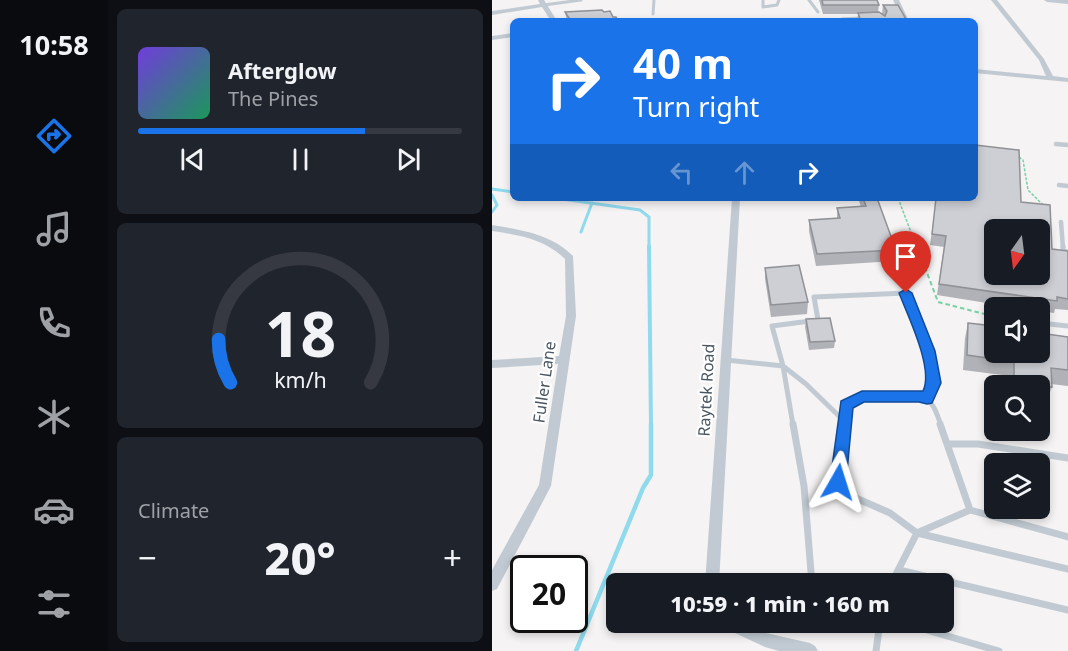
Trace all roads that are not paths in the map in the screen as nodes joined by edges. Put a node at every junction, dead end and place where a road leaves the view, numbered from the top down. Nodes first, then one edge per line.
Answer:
1 (581, 0) edge
2 (654, 0) edge
3 (763, 0) edge
4 (778, 0) edge
5 (809, 0) edge
6 (896, 0) edge
7 (994, 0) edge
8 (1047, 0) edge
9 (1068, 2) edge
10 (542, 3) edge
11 (492, 12) edge
12 (818, 12) dead end
13 (653, 14) dead end
14 (871, 17) edge
15 (552, 18) edge
16 (856, 18) edge
17 (905, 18) edge
18 (510, 35) edge
19 (492, 38) edge
20 (978, 70) edge
21 (1050, 78) junction
22 (1068, 80) edge
23 (1056, 144) dead end
24 (1068, 145) edge
25 (1059, 185) dead end
26 (1068, 186) edge
27 (735, 201) edge
28 (1061, 222) road end
29 (492, 228) edge
30 (1068, 252) edge
31 (1050, 324) edge
32 (1068, 326) edge
33 (564, 360) junction
34 (726, 360) junction
35 (492, 364) edge
36 (783, 366) junction
37 (927, 399) junction
38 (844, 421) junction
39 (948, 444) junction
40 (1068, 458) edge
41 (970, 510) junction
42 (917, 533) junction
43 (1068, 537) edge
44 (1068, 569) edge
45 (899, 570) junction
46 (713, 573) edge
47 (811, 573) edge
48 (897, 573) edge
49 (492, 584) edge
50 (1068, 609) edge
51 (750, 633) edge
52 (878, 633) edge
53 (937, 633) edge
54 (810, 651) edge
55 (876, 651) edge
56 (999, 651) edge

1 - 10 lane
2 - 13 lane
3 - 4 lane
5 - 12 lane
6 - 17 street
7 - 21 street
8 - 9 street
10 - 11 street
10 - 15 street
14 - 16 lane
18 - 19 street
20 - 21 street
21 - 22 street
23 - 24 lane
25 - 26 lane
27 - 34 street, Raytek Road
28 - 30 lane
29 - 33 street, Fuller Lane
31 - 32 lane
33 - 35 street
33 - 49 street, Fuller Lane
34 - 36 lane
34 - 46 street, Raytek Road
36 - 37 lane
36 - 38 lane
36 - 47 lane
37 - 38 lane
37 - 39 lane
38 - 42 lane
39 - 40 lane
39 - 41 lane
41 - 42 lane
41 - 43 lane
42 - 44 lane
42 - 45 lane
45 - 48 lane
45 - 50 lane
51 - 54 street
52 - 55 lane
53 - 56 lane

